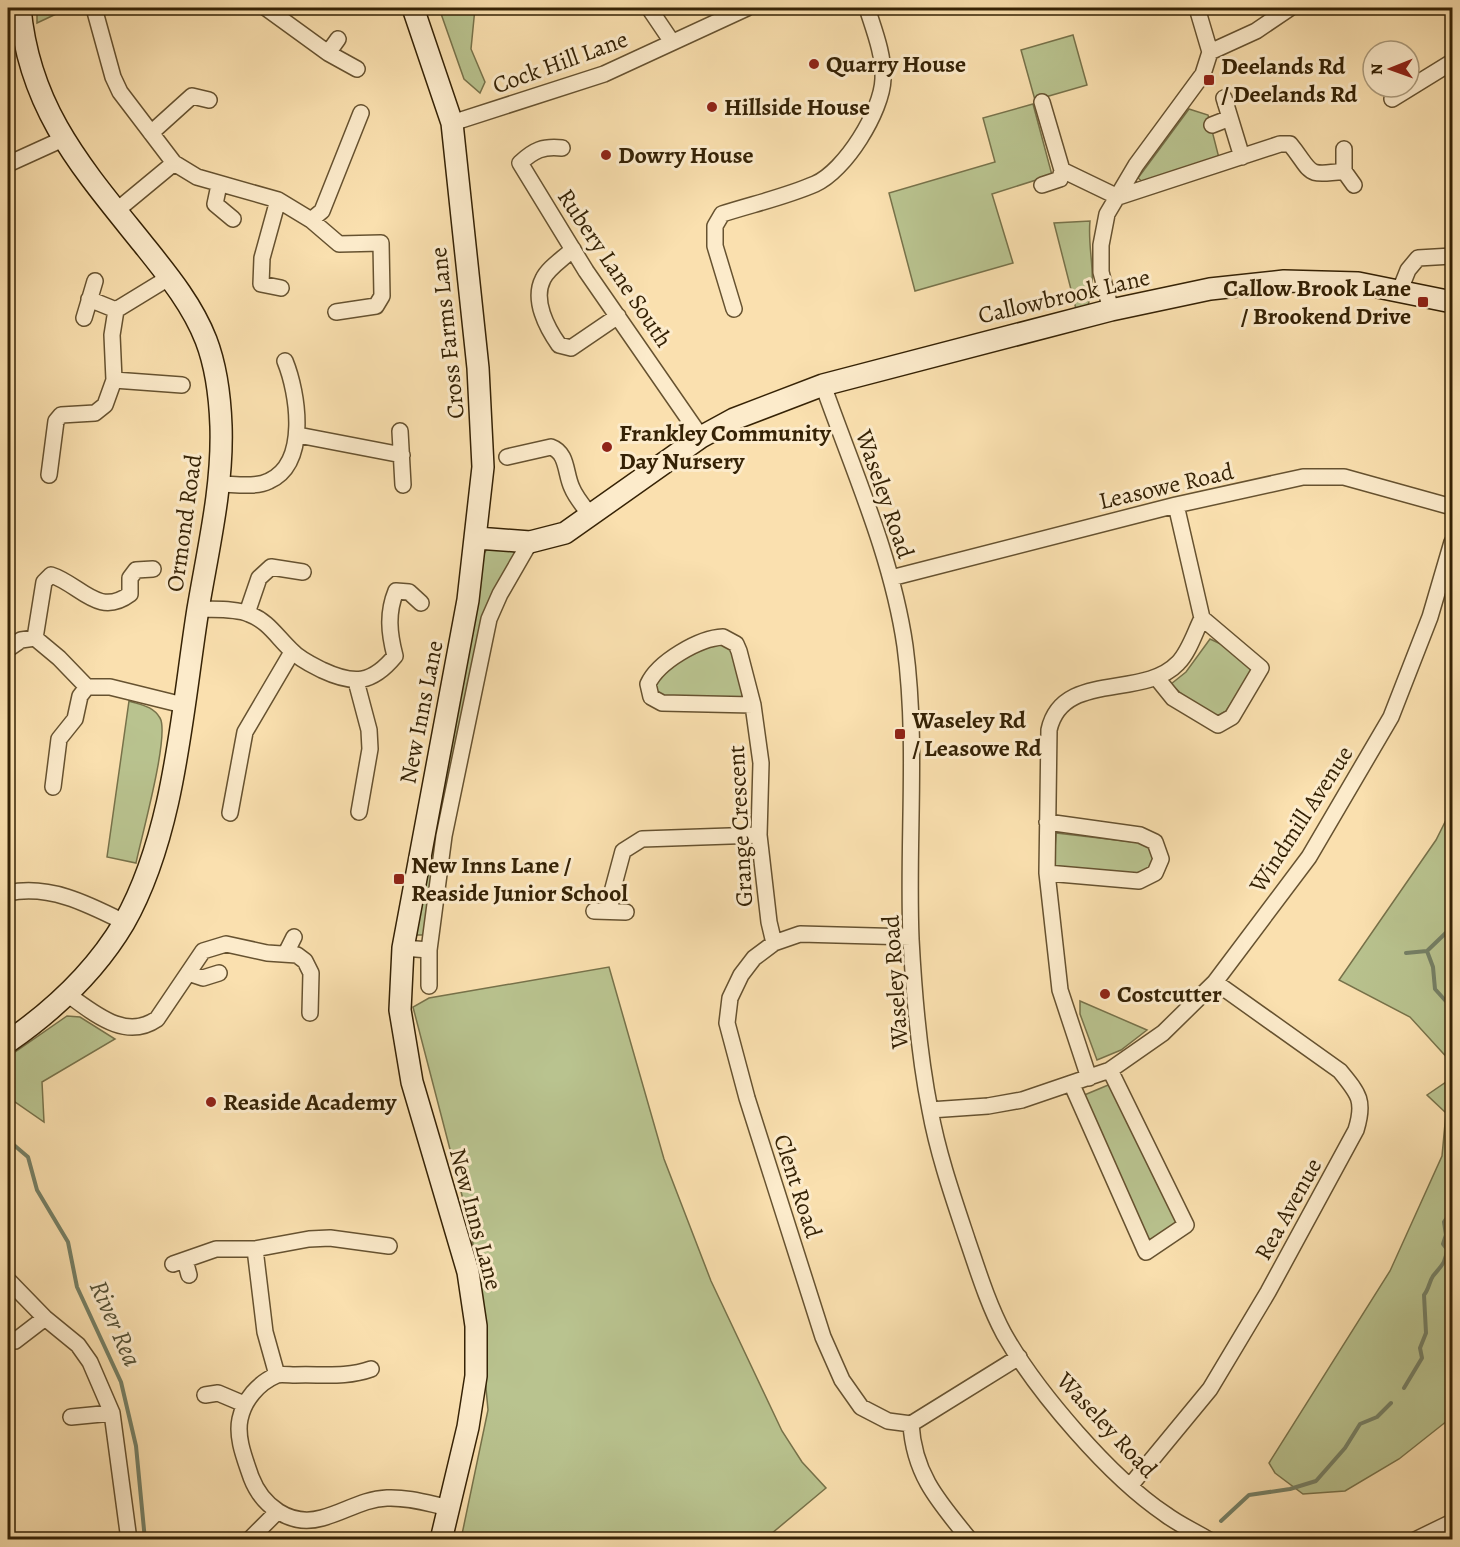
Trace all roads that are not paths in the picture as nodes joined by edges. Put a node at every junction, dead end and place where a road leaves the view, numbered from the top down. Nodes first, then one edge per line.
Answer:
1 (20, 8) edge
2 (94, 8) edge
3 (266, 8) edge
4 (413, 8) edge
5 (649, 8) edge
6 (747, 8) edge
7 (867, 8) edge
8 (1197, 8) edge
9 (1290, 8) edge
10 (338, 39) dead end
11 (672, 42) junction
12 (1209, 52) junction
13 (328, 53) junction
14 (1452, 62) edge
15 (357, 69) dead end
16 (1421, 81) edge
17 (1224, 98) dead end
18 (209, 100) dead end
19 (1042, 102) dead end
20 (362, 113) dead end
21 (1230, 118) junction
22 (452, 123) junction
23 (1212, 125) dead end
24 (151, 133) junction
25 (63, 139) junction
26 (562, 148) dead end
27 (1344, 149) dead end
28 (1242, 157) junction
29 (8, 163) edge
30 (174, 163) junction
31 (1062, 170) junction
32 (1344, 171) junction
33 (219, 185) junction
34 (1042, 185) dead end
35 (1354, 185) dead end
36 (1118, 197) junction
37 (278, 200) junction
38 (117, 211) junction
39 (233, 219) dead end
40 (311, 220) junction
41 (573, 249) junction
42 (1452, 256) edge
43 (170, 278) junction
44 (95, 281) dead end
45 (281, 288) dead end
46 (1400, 290) junction
47 (89, 299) junction
48 (1452, 302) edge
49 (734, 309) dead end
50 (116, 310) junction
51 (1112, 310) junction
52 (336, 312) dead end
53 (618, 316) junction
54 (84, 318) dead end
55 (285, 362) dead end
56 (114, 380) junction
57 (823, 384) junction
58 (182, 385) dead end
59 (400, 431) dead end
60 (298, 435) junction
61 (701, 437) junction
62 (402, 456) junction
63 (507, 457) dead end
64 (49, 475) dead end
65 (218, 484) junction
66 (403, 485) dead end
67 (1176, 505) junction
68 (1452, 507) edge
69 (591, 516) junction
70 (477, 538) junction
71 (530, 542) junction
72 (1452, 542) edge
73 (153, 569) dead end
74 (303, 572) dead end
75 (891, 578) junction
76 (421, 603) dead end
77 (198, 609) junction
78 (248, 613) junction
79 (1202, 618) junction
80 (35, 638) junction
81 (8, 646) edge
82 (292, 652) junction
83 (1156, 677) junction
84 (356, 681) junction
85 (87, 687) junction
86 (183, 705) junction
87 (753, 705) junction
88 (52, 787) dead end
89 (359, 812) dead end
90 (230, 813) dead end
91 (1047, 822) junction
92 (759, 835) junction
93 (1047, 873) junction
94 (8, 893) edge
95 (610, 911) dead end
96 (124, 922) junction
97 (294, 937) dead end
98 (911, 937) junction
99 (774, 943) junction
100 (403, 948) junction
101 (429, 950) junction
102 (286, 952) junction
103 (188, 973) junction
104 (219, 973) dead end
105 (1215, 982) junction
106 (429, 986) dead end
107 (67, 994) junction
108 (310, 1012) dead end
109 (8, 1042) edge
110 (1110, 1070) junction
111 (1089, 1078) junction
112 (1072, 1085) junction
113 (930, 1110) junction
114 (380, 1240) dead end
115 (255, 1250) junction
116 (189, 1275) dead end
117 (8, 1280) edge
118 (45, 1318) junction
119 (8, 1341) edge
120 (1019, 1357) junction
121 (371, 1369) dead end
122 (277, 1375) junction
123 (205, 1395) dead end
124 (244, 1404) junction
125 (112, 1413) junction
126 (71, 1417) dead end
127 (911, 1424) junction
128 (1130, 1486) junction
129 (450, 1508) junction
130 (277, 1512) junction
131 (1452, 1522) edge
132 (129, 1539) edge
133 (249, 1539) edge
134 (441, 1539) edge
135 (970, 1539) edge
136 (1209, 1539) edge
137 (1414, 1539) edge

1 - 25 street, Ormond Road
2 - 24 street
3 - 13 street
4 - 22 street, Cross Farms Lane
5 - 11 street
6 - 11 street, Cock Hill Lane
7 - 49 street
8 - 12 street
9 - 12 street
10 - 13 street
11 - 22 street, Cock Hill Lane
12 - 36 street
13 - 15 street
14 - 16 street
17 - 21 street
18 - 24 street
19 - 31 street
20 - 40 street
21 - 23 street
21 - 28 street
22 - 70 street, Cross Farms Lane
24 - 30 street
25 - 29 street
25 - 38 street, Ormond Road
26 - 41 street, Rubery Lane South
27 - 32 street
28 - 32 street
28 - 36 street
30 - 33 street
30 - 38 street
31 - 34 street
31 - 36 street
32 - 35 street
33 - 37 street
33 - 39 street
36 - 51 street
37 - 40 street
37 - 45 street
38 - 43 street, Ormond Road
40 - 52 street
41 - 53 street, Rubery Lane South
41 - 53 street
42 - 46 street
43 - 50 street
43 - 65 street, Ormond Road
44 - 47 street
46 - 48 street, Callowbrook Lane
46 - 51 street, Callowbrook Lane
47 - 50 street
47 - 54 street
50 - 56 street
51 - 57 street, Callowbrook Lane
53 - 61 street, Rubery Lane South
55 - 60 street
56 - 58 street
56 - 64 street
57 - 61 street, Callowbrook Lane
57 - 75 street, Waseley Road
59 - 62 street
60 - 62 street
60 - 65 street
61 - 69 street
62 - 66 street
63 - 69 street
65 - 77 street, Ormond Road
67 - 68 street, Leasowe Road
67 - 75 street, Leasowe Road
67 - 79 street
69 - 71 street
70 - 71 street
70 - 100 street, New Inns Lane
71 - 101 street, New Inns Lane
72 - 105 street, Windmill Avenue
73 - 80 street
74 - 78 street
75 - 98 street, Waseley Road
76 - 84 street
77 - 78 street
77 - 86 street, Ormond Road
78 - 82 street
79 - 83 street
79 - 83 street
80 - 81 street
80 - 85 street
82 - 84 street
82 - 90 street
83 - 91 street
84 - 89 street
85 - 86 street
85 - 88 street
86 - 96 street, Ormond Road
87 - 87 street, Grange Crescent
87 - 92 street, Grange Crescent
91 - 93 street
91 - 93 street
92 - 95 street
92 - 99 street, Grange Crescent
93 - 111 street
94 - 96 street
96 - 107 street, Ormond Road
97 - 102 street
98 - 99 street, Clent Road
98 - 113 street, Waseley Road
99 - 127 street, Clent Road
100 - 101 street
100 - 129 street, New Inns Lane
101 - 106 street, New Inns Lane
102 - 103 street
102 - 108 street
103 - 104 street
103 - 107 street
105 - 110 street, Windmill Avenue
105 - 128 street, Rea Avenue
107 - 109 street, Ormond Road
110 - 111 street, Windmill Avenue
110 - 112 street
111 - 112 street, Windmill Avenue
112 - 113 street, Windmill Avenue
113 - 120 street, Waseley Road
114 - 115 street
115 - 116 street
115 - 122 street
117 - 118 street
118 - 119 street
118 - 125 street
120 - 127 street
120 - 128 street, Waseley Road
121 - 122 street
122 - 124 street
123 - 124 street
124 - 130 street
125 - 126 street
125 - 132 street
127 - 135 street
128 - 136 street, Waseley Road
129 - 130 street
129 - 134 street, New Inns Lane
130 - 133 street
131 - 137 street

